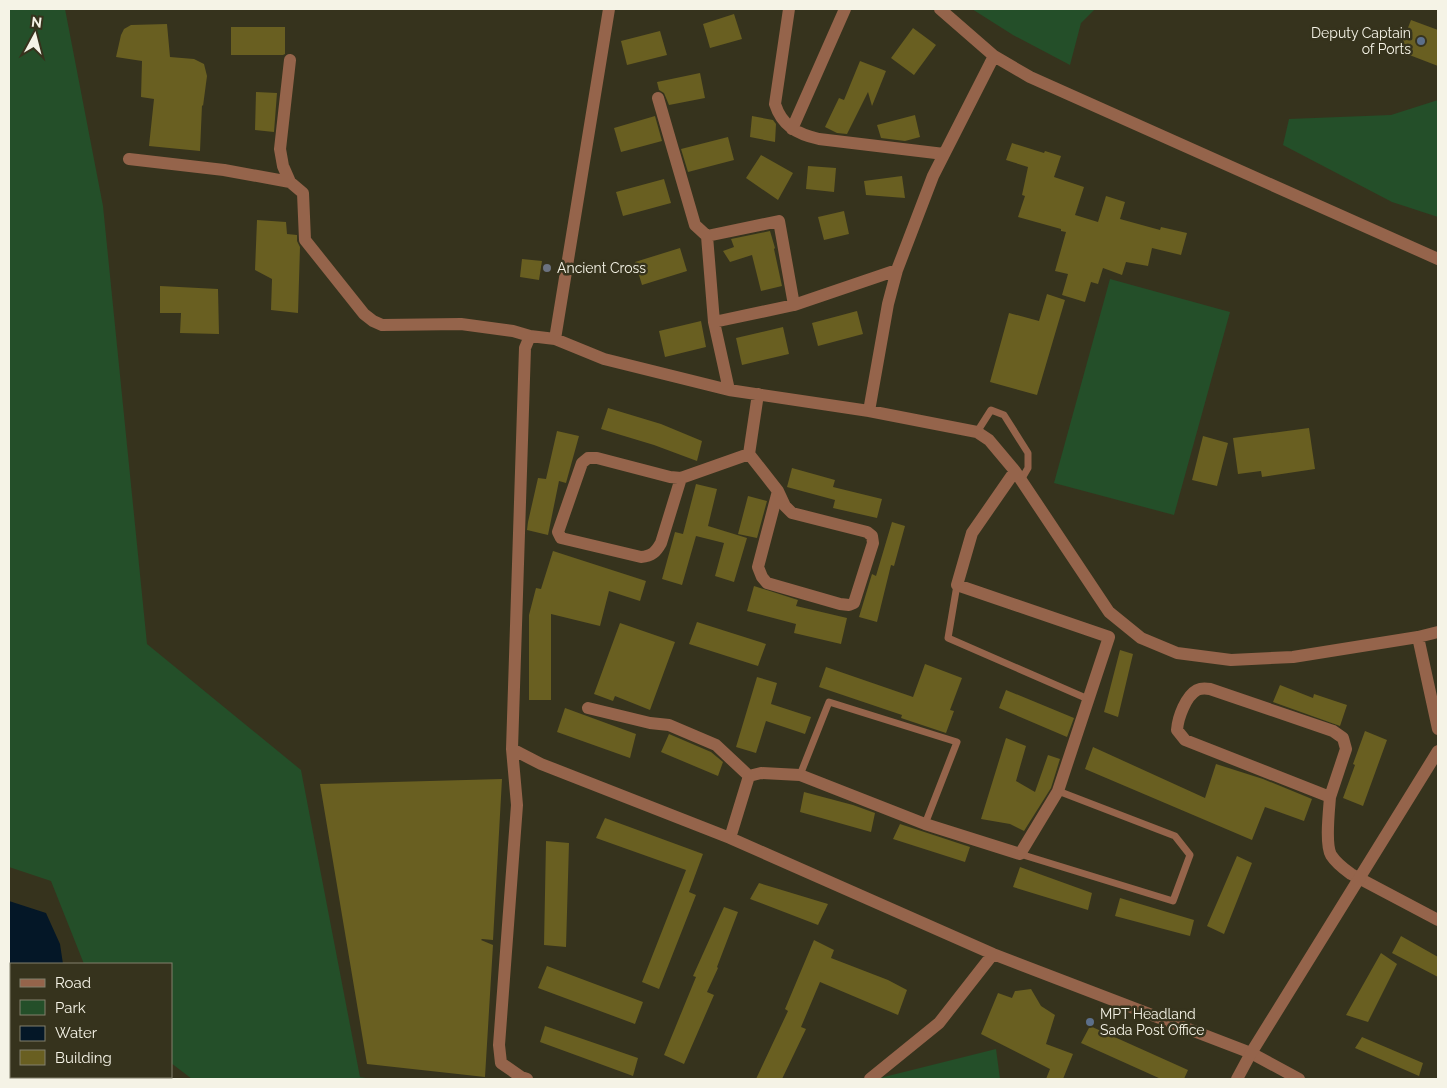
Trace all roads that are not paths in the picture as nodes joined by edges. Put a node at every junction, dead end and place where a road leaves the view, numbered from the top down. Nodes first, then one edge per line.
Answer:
1 (609, 9) edge
2 (790, 9) edge
3 (845, 9) edge
4 (940, 9) edge
5 (994, 56) junction
6 (290, 60) dead end
7 (658, 98) dead end
8 (792, 129) junction
9 (944, 154) junction
10 (129, 159) dead end
11 (290, 182) junction
12 (707, 236) junction
13 (1438, 259) edge
14 (897, 270) junction
15 (794, 305) junction
16 (714, 322) junction
17 (530, 336) junction
18 (555, 339) junction
19 (729, 390) junction
20 (758, 394) junction
21 (869, 411) junction
22 (977, 432) junction
23 (749, 454) junction
24 (1018, 475) junction
25 (681, 478) junction
26 (778, 491) junction
27 (957, 585) junction
28 (1438, 632) edge
29 (1418, 637) junction
30 (1088, 699) junction
31 (588, 708) dead end
32 (1438, 729) edge
33 (512, 748) junction
34 (1438, 751) edge
35 (749, 776) junction
36 (800, 776) junction
37 (1058, 791) junction
38 (1330, 797) junction
39 (925, 824) junction
40 (730, 838) junction
41 (1020, 854) junction
42 (1360, 878) junction
43 (1438, 920) edge
44 (993, 954) junction
45 (1251, 1053) junction
46 (527, 1079) edge
47 (870, 1079) edge
48 (1237, 1079) edge
49 (1299, 1079) edge

1 - 18 street
2 - 8 street
3 - 8 street
4 - 5 street
5 - 9 street
5 - 13 street
6 - 11 street
7 - 12 street
8 - 9 street
9 - 14 street
10 - 11 street
11 - 17 street
12 - 15 street
12 - 16 street
14 - 15 street
14 - 21 street
15 - 16 street
16 - 19 street
17 - 18 street
17 - 33 street
18 - 19 street
19 - 20 street
20 - 21 street
20 - 23 street
21 - 22 street
22 - 24 street
22 - 24 lane
23 - 25 street
23 - 26 street
24 - 27 street
24 - 29 street
25 - 25 street
26 - 26 street
27 - 30 lane
27 - 30 street
28 - 29 street
29 - 32 street
30 - 37 street
31 - 35 street
33 - 40 street
33 - 46 street
34 - 42 street
35 - 36 street
35 - 40 street
36 - 39 street
36 - 39 lane
37 - 41 street
37 - 41 lane
38 - 38 street
38 - 42 street
39 - 41 street
40 - 44 street
42 - 43 street
42 - 45 street
44 - 45 street
44 - 47 street
45 - 48 street
45 - 49 street

